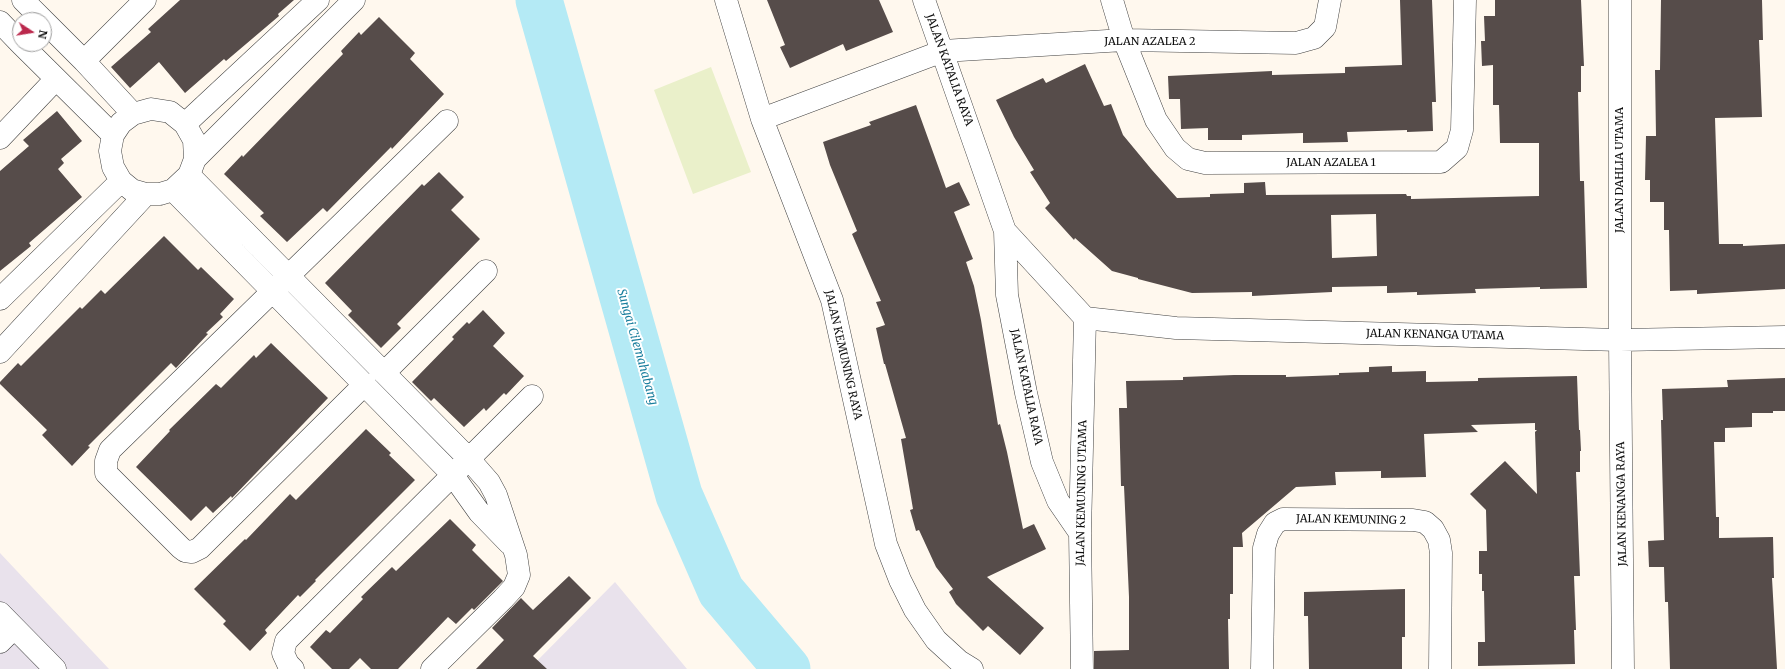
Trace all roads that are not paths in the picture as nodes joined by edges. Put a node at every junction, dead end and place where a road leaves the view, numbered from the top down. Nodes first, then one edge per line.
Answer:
1 (23, 0) edge
2 (145, 0) edge
3 (318, 0) edge
4 (354, 0) edge
5 (726, 0) edge
6 (924, 0) edge
7 (1112, 0) edge
8 (1330, 0) edge
9 (1465, 0) edge
10 (1620, 0) edge
11 (34, 12) edge
12 (0, 22) edge
13 (52, 30) edge
14 (12, 34) edge
15 (1124, 40) junction
16 (943, 50) junction
17 (30, 52) edge
18 (84, 61) junction
19 (56, 79) junction
20 (133, 114) junction
21 (762, 118) junction
22 (447, 121) dead end
23 (185, 124) junction
24 (113, 135) junction
25 (0, 138) edge
26 (192, 167) junction
27 (121, 181) junction
28 (174, 190) junction
29 (146, 194) junction
30 (1005, 231) junction
31 (486, 271) dead end
32 (288, 276) junction
33 (272, 291) junction
34 (0, 299) edge
35 (1085, 318) junction
36 (1785, 337) edge
37 (1620, 340) junction
38 (0, 352) edge
39 (384, 373) junction
40 (365, 384) junction
41 (532, 396) dead end
42 (468, 458) junction
43 (452, 474) junction
44 (1080, 533) junction
45 (512, 546) junction
46 (5, 628) edge
47 (55, 669) edge
48 (293, 669) edge
49 (432, 669) edge
50 (972, 669) edge
51 (1082, 669) edge
52 (1262, 669) edge
53 (1440, 669) edge
54 (1623, 669) edge

1 - 11 street
2 - 18 street
3 - 23 street
4 - 26 street
5 - 21 street, JALAN KEMUNING RAYA
6 - 16 street, JALAN KATALIA RAYA
7 - 15 street, JALAN AZALEA 1
8 - 15 street, JALAN AZALEA 2
9 - 15 street, JALAN AZALEA 1
10 - 37 street, JALAN DAHLIA UTAMA
12 - 14 street
13 - 18 street
15 - 16 street, JALAN AZALEA 2
16 - 21 street, JALAN AZALEA 2
16 - 30 street, JALAN KATALIA RAYA
17 - 19 street
18 - 20 street
19 - 24 street
19 - 25 street
20 - 23 street
20 - 24 street
21 - 50 street, JALAN KEMUNING RAYA
22 - 32 street
23 - 26 street
24 - 27 street
26 - 28 street
26 - 32 street
27 - 29 street
27 - 34 street
28 - 29 street
28 - 33 street
29 - 38 street
30 - 35 street, JALAN KATALIA RAYA
30 - 44 street, JALAN KATALIA RAYA
31 - 39 street
32 - 33 street
32 - 39 street
33 - 40 street
33 - 40 street
35 - 37 street, JALAN KENANGA UTAMA
35 - 44 street, JALAN KEMUNING UTAMA
36 - 37 street, JALAN KENANGA UTAMA
37 - 54 street, JALAN KENANGA RAYA
39 - 42 street
40 - 43 street
41 - 42 street
42 - 43 street
42 - 45 street
43 - 45 street
43 - 48 street
44 - 51 street, JALAN KEMUNING UTAMA
45 - 49 street
46 - 47 street
52 - 53 street, JALAN KEMUNING 2

